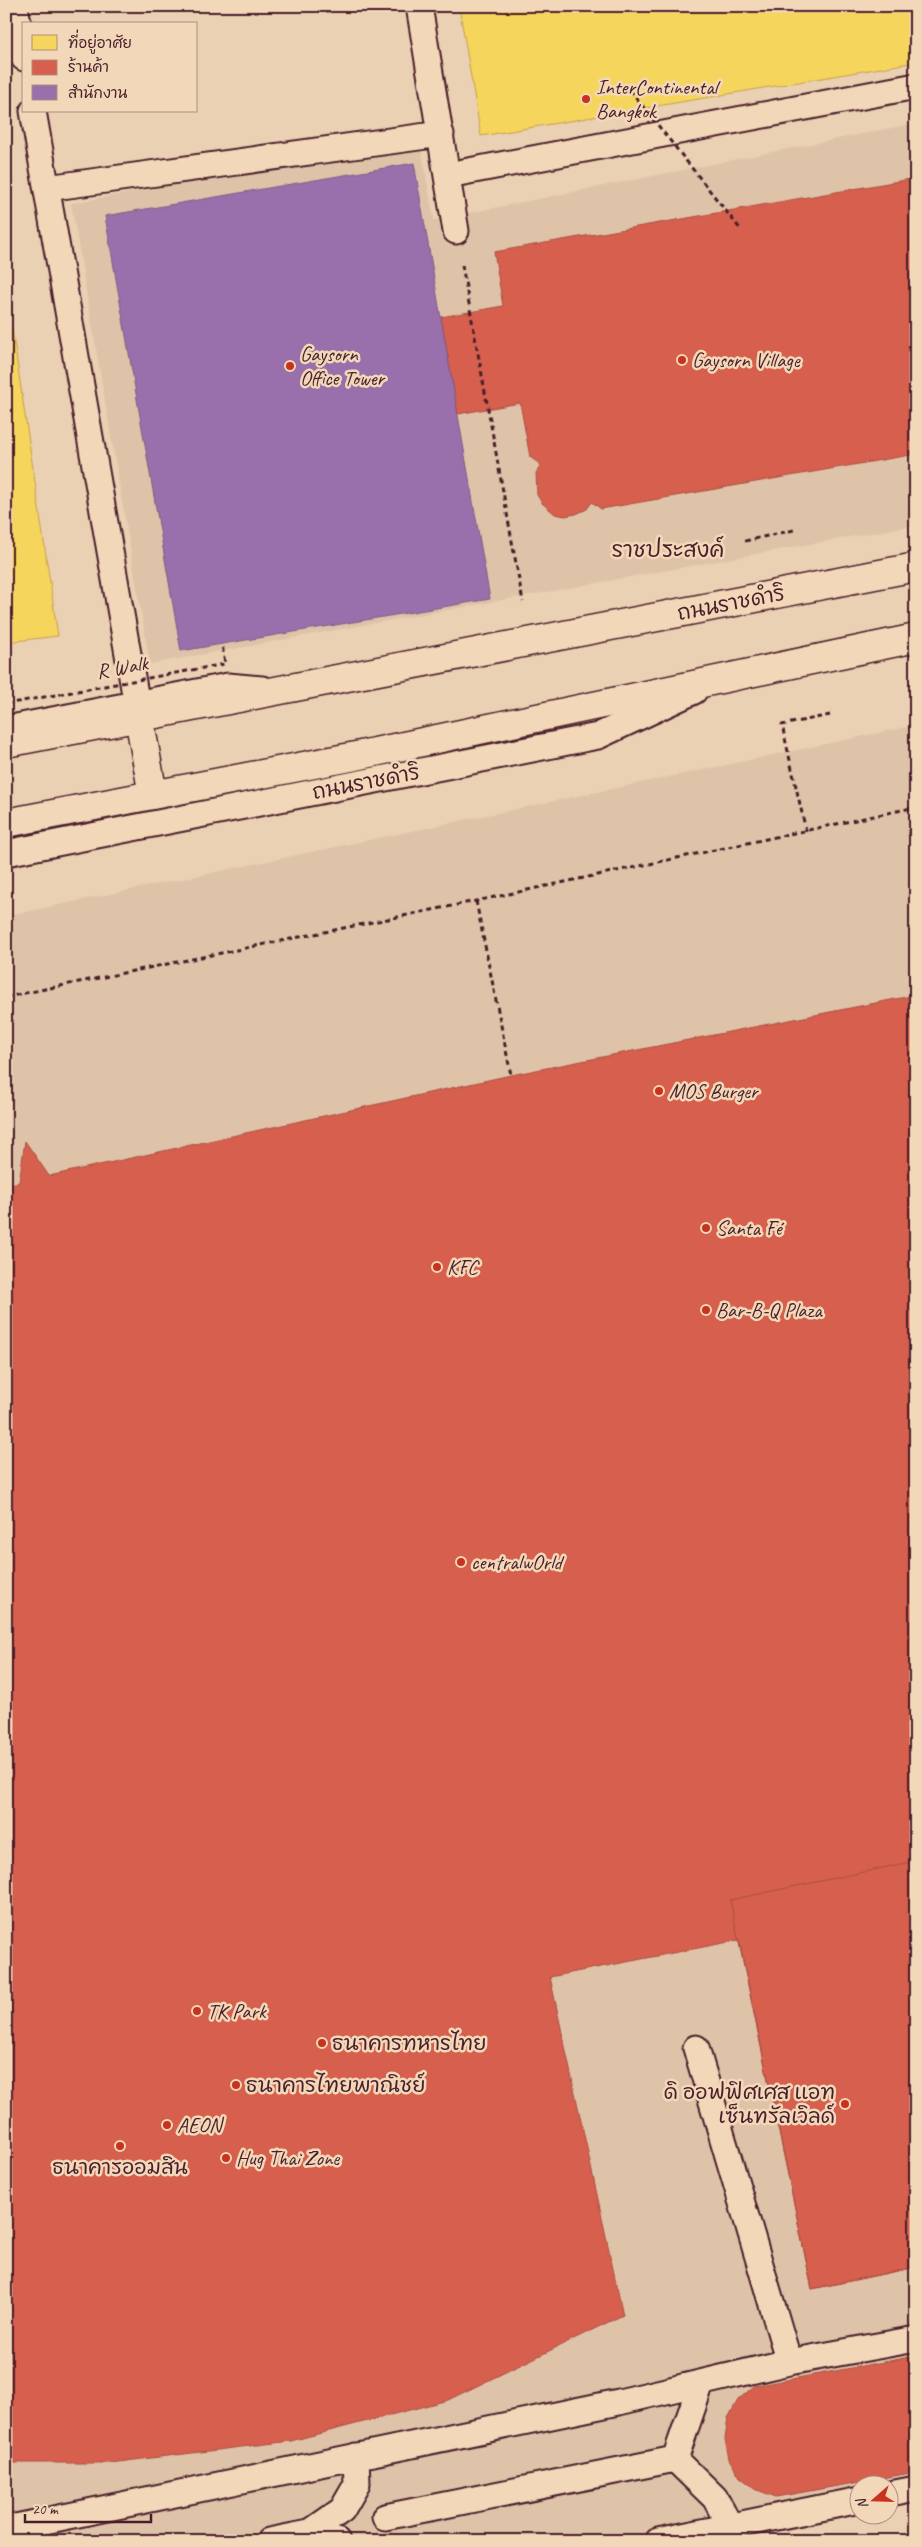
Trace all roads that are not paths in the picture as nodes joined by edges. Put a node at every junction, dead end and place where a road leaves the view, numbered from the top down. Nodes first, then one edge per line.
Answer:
1 (15, 6) edge
2 (419, 6) edge
3 (22, 46) edge
4 (916, 86) edge
5 (33, 112) edge
6 (441, 134) junction
7 (448, 175) junction
8 (47, 188) junction
9 (456, 231) road end
10 (916, 567) edge
11 (916, 638) edge
12 (716, 680) junction
13 (138, 710) junction
14 (6, 728) edge
15 (6, 743) edge
16 (153, 795) junction
17 (6, 822) edge
18 (6, 853) edge
19 (696, 2048) dead end
20 (916, 2339) edge
21 (788, 2362) junction
22 (701, 2383) junction
23 (356, 2456) junction
24 (674, 2458) junction
25 (916, 2489) edge
26 (900, 2492) edge
27 (850, 2502) edge
28 (385, 2517) dead end
29 (730, 2526) junction
30 (6, 2529) edge
31 (309, 2533) junction
32 (269, 2541) edge
33 (337, 2541) edge
34 (658, 2541) edge

1 - 3 lane
2 - 6 lane
4 - 7 lane
5 - 8 lane
6 - 7 lane
6 - 8 lane
7 - 9 lane
8 - 13 lane
10 - 13 main road, ถนนราชดำริ
11 - 12 main road, ถนนราชดำริ
12 - 16 main road, ถนนราชดำริ
12 - 18 lane, ถนนราชดำริ
13 - 14 lane, ถนนราชดำริ
13 - 15 main road, ถนนราชดำริ
13 - 16 main road
16 - 17 main road, ถนนราชดำริ
19 - 21 lane
20 - 21 lane
21 - 22 lane
22 - 23 lane
22 - 24 lane
23 - 30 lane
23 - 31 lane
24 - 28 lane
24 - 29 lane
25 - 26 lane
27 - 29 lane
29 - 34 lane
31 - 32 lane
31 - 33 lane

